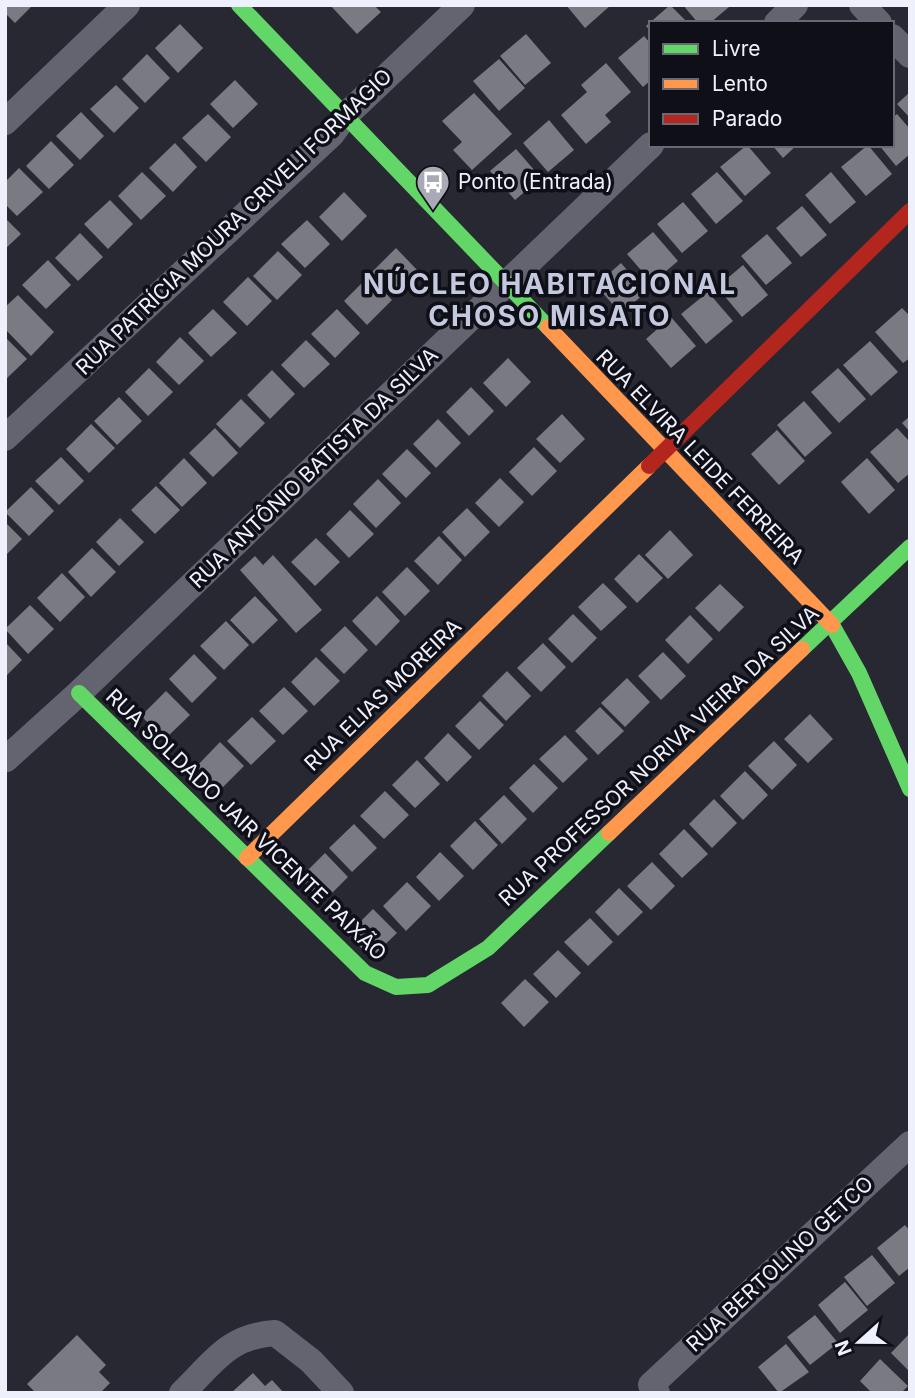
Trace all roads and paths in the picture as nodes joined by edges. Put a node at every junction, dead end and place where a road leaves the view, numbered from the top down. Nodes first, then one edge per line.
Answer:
1 (127, 5) edge
2 (239, 5) edge
3 (462, 5) edge
4 (795, 5) edge
5 (862, 5) edge
6 (779, 21) edge
7 (876, 21) edge
8 (894, 39) edge
9 (910, 55) edge
10 (345, 116) junction
11 (5, 122) edge
12 (649, 147) edge
13 (910, 211) edge
14 (505, 284) junction
15 (5, 438) edge
16 (664, 450) junction
17 (910, 547) edge
18 (831, 623) junction
19 (79, 693) junction
20 (6, 760) edge
21 (910, 789) edge
22 (247, 858) junction
23 (428, 985) joint
24 (910, 1144) edge
25 (654, 1389) edge
26 (182, 1393) edge
27 (341, 1393) edge

1 - 11 street
2 - 10 street, RUA ELVIRA LEIDE FERREIRA
3 - 10 street, RUA PATRÍCIA MOURA CRIVELI FORMAGIO
4 - 6 street
5 - 7 street
8 - 9 street
10 - 14 street, RUA ELVIRA LEIDE FERREIRA
10 - 15 street, RUA PATRÍCIA MOURA CRIVELI FORMAGIO
12 - 14 street, RUA ANTÔNIO BATISTA DA SILVA
13 - 16 street, RUA ELIAS MOREIRA
14 - 16 street, RUA ELVIRA LEIDE FERREIRA
14 - 19 street, RUA ANTÔNIO BATISTA DA SILVA
16 - 18 street, RUA ELVIRA LEIDE FERREIRA
16 - 22 street, RUA ELIAS MOREIRA
17 - 18 street, RUA PROFESSOR NORIVA VIEIRA DA SILVA
18 - 21 street, RUA ELVIRA LEIDE FERREIRA
18 - 23 street, RUA PROFESSOR NORIVA VIEIRA DA SILVA
19 - 20 street, RUA ANTÔNIO BATISTA DA SILVA
19 - 22 street, RUA SOLDADO JAIR VICENTE PAIXÃO
22 - 23 street, RUA SOLDADO JAIR VICENTE PAIXÃO
24 - 25 street, RUA BERTOLINO GETCO
26 - 27 street

